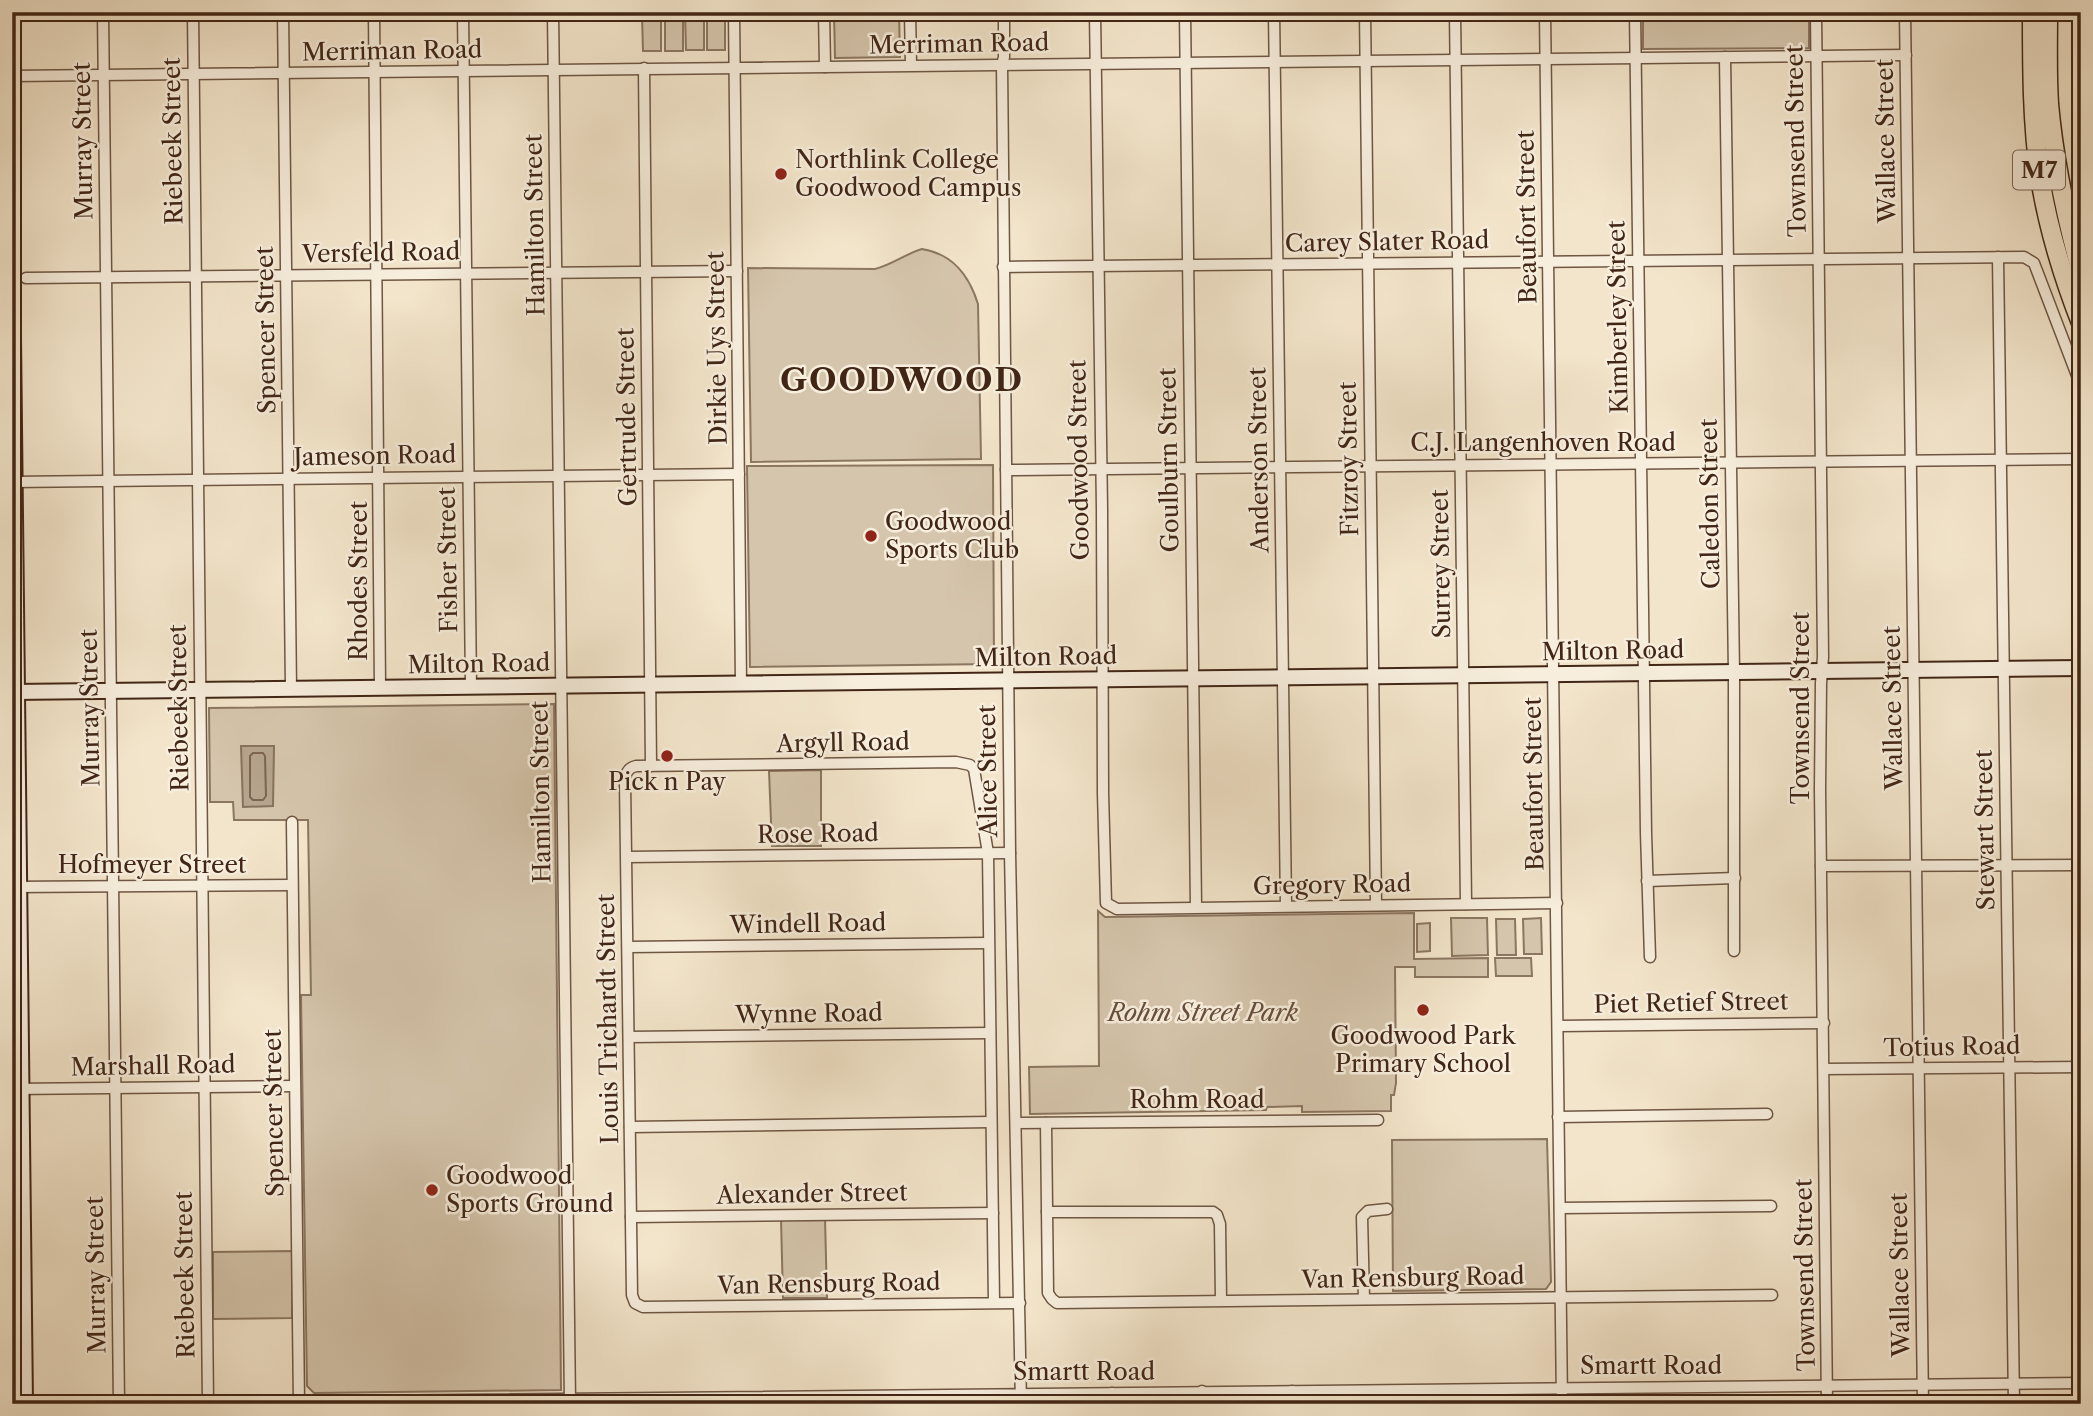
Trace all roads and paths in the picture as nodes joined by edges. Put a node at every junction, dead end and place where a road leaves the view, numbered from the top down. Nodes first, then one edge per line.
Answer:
1 (103, 12) edge
2 (193, 12) edge
3 (283, 12) edge
4 (374, 12) edge
5 (463, 12) edge
6 (554, 12) edge
7 (734, 12) edge
8 (824, 12) edge
9 (910, 12) edge
10 (1004, 12) edge
11 (1095, 12) edge
12 (1185, 12) edge
13 (1274, 12) edge
14 (1365, 12) edge
15 (1455, 12) edge
16 (1545, 12) edge
17 (1635, 12) edge
18 (1816, 12) edge
19 (1905, 12) edge
20 (2032, 12) edge
21 (2048, 12) edge
22 (1816, 55) junction
23 (1906, 55) junction
24 (1636, 57) junction
25 (1725, 57) junction
26 (1546, 58) junction
27 (1455, 60) junction
28 (1275, 61) junction
29 (1365, 61) junction
30 (1185, 62) junction
31 (1095, 63) junction
32 (911, 65) junction
33 (1002, 65) junction
34 (735, 67) junction
35 (825, 67) junction
36 (644, 68) junction
37 (554, 69) junction
38 (374, 71) junction
39 (464, 71) junction
40 (283, 73) junction
41 (194, 74) junction
42 (12, 76) edge
43 (104, 76) junction
44 (2040, 177) junction
45 (2072, 199) edge
46 (12, 249) edge
47 (1908, 257) junction
48 (1998, 257) junction
49 (1818, 258) junction
50 (1728, 259) junction
51 (1549, 261) junction
52 (1638, 261) junction
53 (1458, 262) junction
54 (1367, 263) junction
55 (1277, 264) junction
56 (1098, 265) junction
57 (1187, 265) junction
58 (1003, 267) junction
59 (646, 271) junction
60 (737, 271) junction
61 (2081, 272) edge
62 (466, 273) junction
63 (556, 273) junction
64 (377, 274) junction
65 (286, 275) junction
66 (196, 276) junction
67 (106, 277) junction
68 (26, 278) dead end
69 (2081, 297) edge
70 (2081, 323) edge
71 (2081, 386) edge
72 (2081, 459) edge
73 (2001, 460) junction
74 (1821, 461) junction
75 (1911, 461) junction
76 (1731, 462) junction
77 (1640, 463) junction
78 (1461, 464) junction
79 (1551, 464) junction
80 (1370, 465) junction
81 (1191, 467) junction
82 (1280, 467) junction
83 (1100, 469) junction
84 (1006, 470) junction
85 (739, 474) junction
86 (559, 475) junction
87 (648, 475) junction
88 (469, 477) junction
89 (289, 478) junction
90 (379, 478) junction
91 (198, 480) junction
92 (108, 481) junction
93 (13, 482) edge
94 (2081, 668) edge
95 (2003, 669) junction
96 (1822, 671) junction
97 (1913, 671) junction
98 (1734, 672) junction
99 (1644, 673) junction
100 (1554, 674) junction
101 (1463, 675) junction
102 (1373, 676) junction
103 (1283, 677) junction
104 (1193, 678) junction
105 (1102, 679) junction
106 (1008, 680) junction
107 (741, 684) junction
108 (651, 685) junction
109 (561, 686) junction
110 (471, 687) junction
111 (380, 688) junction
112 (291, 689) junction
113 (200, 690) junction
114 (110, 691) junction
115 (15, 692) edge
116 (652, 766) junction
117 (627, 771) joint
118 (292, 822) dead end
119 (988, 853) junction
120 (1010, 853) junction
121 (626, 857) junction
122 (1916, 865) junction
123 (2006, 865) junction
124 (2081, 865) edge
125 (1821, 866) junction
126 (1735, 878) junction
127 (1647, 881) junction
128 (292, 885) junction
129 (113, 886) junction
130 (202, 886) junction
131 (16, 887) edge
132 (1557, 903) junction
133 (1465, 904) junction
134 (1376, 905) junction
135 (1109, 906) joint
136 (1286, 906) junction
137 (1196, 907) junction
138 (988, 943) junction
139 (628, 947) junction
140 (1734, 951) dead end
141 (1650, 957) dead end
142 (1824, 1023) junction
143 (1558, 1026) junction
144 (990, 1032) junction
145 (629, 1037) junction
146 (2081, 1067) edge
147 (2009, 1068) junction
148 (1824, 1069) junction
149 (1919, 1069) junction
150 (203, 1086) junction
151 (294, 1086) junction
152 (114, 1088) junction
153 (17, 1089) edge
154 (1767, 1114) dead end
155 (1558, 1117) junction
156 (1378, 1120) dead end
157 (991, 1122) junction
158 (1016, 1123) junction
159 (1046, 1123) junction
160 (630, 1127) junction
161 (12, 1154) edge
162 (1771, 1206) dead end
163 (1560, 1208) junction
164 (1387, 1209) dead end
165 (1047, 1212) junction
166 (993, 1213) junction
167 (631, 1217) junction
168 (1772, 1295) dead end
169 (1560, 1298) junction
170 (1364, 1299) junction
171 (1221, 1300) junction
172 (994, 1303) junction
173 (1020, 1303) junction
174 (639, 1306) joint
175 (2081, 1383) edge
176 (1923, 1384) junction
177 (2014, 1385) junction
178 (1827, 1386) junction
179 (1562, 1388) junction
180 (1202, 1391) junction
181 (1292, 1391) junction
182 (1112, 1398) edge
183 (931, 1399) edge
184 (1021, 1399) edge
185 (751, 1400) edge
186 (841, 1400) edge
187 (478, 1401) edge
188 (570, 1401) edge
189 (660, 1401) edge
190 (390, 1402) edge
191 (119, 1403) edge
192 (208, 1403) edge
193 (299, 1403) edge
194 (15, 1404) edge
195 (25, 1404) edge
196 (88, 1404) edge
197 (1202, 1404) edge
198 (1292, 1404) edge
199 (1562, 1404) edge
200 (1828, 1404) edge
201 (1923, 1404) edge
202 (2014, 1404) edge

1 - 43 street, Murray Street
2 - 41 street, Riebeek Street
3 - 40 street, Spencer Street
4 - 38 street, Rhodes Street
5 - 39 street, Fisher Street
6 - 37 street, Hamilton Street
7 - 34 street, Dirkie Uys Street
8 - 35 street
9 - 32 street
10 - 33 street, Alice Street
11 - 31 street, Goodwood Street
12 - 30 street, Goulburn Street
13 - 28 street, Anderson Street
14 - 29 street, Fitzroy Street
15 - 27 street, Surrey Street
16 - 26 street, Beaufort Street
17 - 24 street, Kimberley Street
18 - 22 street, Townsend Street
19 - 23 street, Wallace Street
20 - 44 highway, M7
21 - 45 highway, M7
22 - 23 street, Merriman Road
22 - 25 street, Merriman Road
22 - 49 street, Townsend Street
23 - 47 street, Wallace Street
24 - 25 street, Merriman Road
24 - 26 street, Merriman Road
24 - 52 street, Kimberley Street
25 - 50 street, Caledon Street
26 - 27 street, Merriman Road
26 - 51 street, Beaufort Street
27 - 29 street, Merriman Road
27 - 53 street, Surrey Street
28 - 29 street, Merriman Road
28 - 30 street, Merriman Road
28 - 55 street, Anderson Street
29 - 54 street, Fitzroy Street
30 - 31 street, Merriman Road
30 - 57 street, Goulburn Street
31 - 33 street, Merriman Road
31 - 56 street, Goodwood Street
32 - 33 street, Merriman Road
32 - 35 street, Merriman Road
33 - 58 street, Alice Street
34 - 35 street, Merriman Road
34 - 36 street, Merriman Road
34 - 60 street, Dirkie Uys Street
36 - 37 street, Merriman Road
36 - 59 street, Gertrude Street
37 - 39 street, Merriman Road
37 - 63 street, Hamilton Street
38 - 39 street, Merriman Road
38 - 40 street, Merriman Road
38 - 64 street, Rhodes Street
39 - 62 street, Fisher Street
40 - 41 street, Merriman Road
40 - 65 street, Spencer Street
41 - 43 street, Merriman Road
41 - 66 street, Riebeek Street
42 - 43 street, Merriman Road
43 - 67 street, Murray Street
44 - 45 highway
44 - 70 highway, M7
45 - 61 highway, M7
45 - 69 highway
46 - 93 street
47 - 48 street, Carey Slater Road
47 - 49 street, Carey Slater Road
47 - 75 street, Wallace Street
48 - 71 street, Carey Slater Road
48 - 73 street, Stewart Street
49 - 50 street, Carey Slater Road
49 - 74 street, Townsend Street
50 - 52 street, Carey Slater Road
50 - 76 street, Caledon Street
51 - 52 street, Carey Slater Road
51 - 53 street, Carey Slater Road
51 - 79 street, Beaufort Street
52 - 77 street, Kimberley Street
53 - 54 street, Carey Slater Road
53 - 78 street, Surrey Street
54 - 55 street, Carey Slater Road
54 - 80 street, Fitzroy Street
55 - 57 street, Carey Slater Road
55 - 82 street, Anderson Street
56 - 57 street, Carey Slater Road
56 - 58 street, Carey Slater Road
56 - 83 street, Goodwood Street
57 - 81 street, Goulburn Street
58 - 84 street, Alice Street
59 - 60 street, Versfeld Road
59 - 63 street, Versfeld Road
59 - 87 street, Gertrude Street
60 - 85 street, Dirkie Uys Street
62 - 63 street, Versfeld Road
62 - 64 street, Versfeld Road
62 - 88 street, Fisher Street
63 - 86 street, Hamilton Street
64 - 65 street, Versfeld Road
64 - 90 street, Rhodes Street
65 - 66 street, Versfeld Road
65 - 89 street, Spencer Street
66 - 67 street, Versfeld Road
66 - 91 street, Riebeek Street
67 - 68 street, Versfeld Road
67 - 92 street, Murray Street
72 - 73 street, C.J. Langenhoven Road
73 - 75 street, C.J. Langenhoven Road
73 - 95 street, Stewart Street
74 - 75 street, C.J. Langenhoven Road
74 - 76 street, C.J. Langenhoven Road
74 - 96 street, Townsend Street
75 - 97 street, Wallace Street
76 - 77 street, C.J. Langenhoven Road
76 - 98 street, Caledon Street
77 - 79 street, C.J. Langenhoven Road
77 - 99 street, Kimberley Street
78 - 79 street, C.J. Langenhoven Road
78 - 80 street, C.J. Langenhoven Road
78 - 101 street, Surrey Street
79 - 100 street, Beaufort Street
80 - 82 street, C.J. Langenhoven Road
80 - 102 street, Fitzroy Street
81 - 82 street, C.J. Langenhoven Road
81 - 83 street, C.J. Langenhoven Road
81 - 104 street, Goulburn Street
82 - 103 street, Anderson Street
83 - 84 street, C.J. Langenhoven Road
83 - 105 street, Goodwood Street
84 - 106 street, Alice Street
85 - 87 street, Jameson Road
85 - 107 street, Dirkie Uys Street
86 - 87 street, Jameson Road
86 - 88 street, Jameson Road
86 - 109 street, Hamilton Street
87 - 108 street, Gertrude Street
88 - 90 street, Jameson Road
88 - 110 street, Fisher Street
89 - 90 street, Jameson Road
89 - 91 street, Jameson Road
89 - 112 street, Spencer Street
90 - 111 street, Rhodes Street
91 - 92 street, Jameson Road
91 - 113 street, Riebeek Street
92 - 93 street, Jameson Road
92 - 114 street, Murray Street
93 - 115 street
94 - 95 street, Milton Road
95 - 97 street, Milton Road
95 - 123 street, Stewart Street
96 - 97 street, Milton Road
96 - 98 street, Milton Road
96 - 125 street, Townsend Street
97 - 122 street, Wallace Street
98 - 99 street, Milton Road
98 - 126 street, Caledon Street
99 - 100 street, Milton Road
99 - 127 street, Kimberley Street
100 - 101 street, Milton Road
100 - 132 street, Beaufort Street
101 - 102 street, Milton Road
101 - 133 street, Surrey Street
102 - 103 street, Milton Road
102 - 134 street, Fitzroy Street
103 - 104 street, Milton Road
103 - 136 street, Anderson Street
104 - 105 street, Milton Road
104 - 137 street, Goulburn Street
105 - 106 street, Milton Road
105 - 135 street, Goodwood Street
106 - 107 street, Milton Road
106 - 120 street, Alice Street
107 - 108 street, Milton Road
108 - 109 street, Milton Road
108 - 116 street, Gertrude Street
109 - 110 street, Milton Road
109 - 188 street, Hamilton Street
110 - 111 street, Milton Road
111 - 112 street, Milton Road
112 - 113 street, Milton Road
113 - 114 street, Milton Road
113 - 130 street, Riebeek Street
114 - 115 street, Milton Road
114 - 129 street, Murray Street
115 - 131 street
116 - 117 street, Argyll Road
116 - 119 street, Argyll Road
117 - 121 street, Louis Trichardt Street
118 - 128 street, Spencer Street
119 - 120 street, Rose Road
119 - 121 street, Rose Road
119 - 138 street, Alice Street
120 - 158 street, Alice Street
121 - 139 street, Louis Trichardt Street
122 - 123 street
122 - 125 street
122 - 149 street, Wallace Street
123 - 124 street
123 - 147 street, Stewart Street
125 - 142 street, Townsend Street
126 - 127 street
126 - 140 street, Caledon Street
127 - 141 street, Kimberley Street
128 - 130 street, Hofmeyer Street
128 - 151 street, Spencer Street
129 - 130 street, Hofmeyer Street
129 - 131 street, Hofmeyer Street
129 - 152 street, Murray Street
130 - 150 street, Riebeek Street
131 - 153 street
132 - 133 street, Gregory Road
132 - 143 street, Beaufort Street
133 - 134 street, Gregory Road
134 - 136 street, Gregory Road
135 - 137 street, Gregory Road
136 - 137 street, Gregory Road
138 - 139 street, Windell Road
138 - 144 street, Alice Street
139 - 145 street, Louis Trichardt Street
142 - 143 street, Piet Retief Street
142 - 148 street, Townsend Street
143 - 155 street, Beaufort Street
144 - 145 street, Wynne Road
144 - 157 street, Alice Street
145 - 160 street, Louis Trichardt Street
146 - 147 street, Totius Road
147 - 149 street, Totius Road
147 - 177 street, Stewart Street
148 - 149 street, Totius Road
148 - 178 street, Townsend Street
149 - 176 street, Wallace Street
150 - 151 street, Marshall Road
150 - 152 street, Marshall Road
150 - 192 street, Riebeek Street
151 - 193 street, Spencer Street
152 - 153 street, Marshall Road
152 - 191 street, Murray Street
153 - 195 street
154 - 155 street
155 - 163 street, Beaufort Street
156 - 159 street, Rohm Road
157 - 160 street
157 - 166 street, Alice Street
158 - 159 street, Rohm Road
158 - 173 street, Alice Street
159 - 165 street
160 - 167 street, Louis Trichardt Street
161 - 194 street
162 - 163 street
163 - 169 street, Beaufort Street
164 - 170 street
165 - 171 street
165 - 171 street, Van Rensburg Road
166 - 167 street, Alexander Street
166 - 172 street, Alice Street
167 - 174 street, Louis Trichardt Street
168 - 169 street, Van Rensburg Road
169 - 170 street, Van Rensburg Road
169 - 179 street, Beaufort Street
170 - 171 street, Van Rensburg Road
172 - 173 street, Van Rensburg Road
172 - 174 street, Van Rensburg Road
173 - 184 street, Alice Street
175 - 177 street, Smartt Road
176 - 177 street, Smartt Road
176 - 178 street, Smartt Road
176 - 201 street, Wallace Street
177 - 202 street, Stewart Street
178 - 179 street, Smartt Road
178 - 200 street, Townsend Street
179 - 181 street, Smartt Road
179 - 199 street, Beaufort Street
180 - 181 street, Smartt Road
180 - 182 street, Smartt Road
180 - 197 street
181 - 198 street
182 - 184 street, Smartt Road
183 - 184 street, Smartt Road
183 - 186 street, Smartt Road
185 - 186 street, Smartt Road
185 - 189 street, Smartt Road
187 - 188 street, Smartt Road
187 - 190 street, Smartt Road
188 - 189 street, Smartt Road
190 - 193 street, Smartt Road
191 - 192 street, Smartt Road
191 - 196 street, Smartt Road
192 - 193 street, Smartt Road

